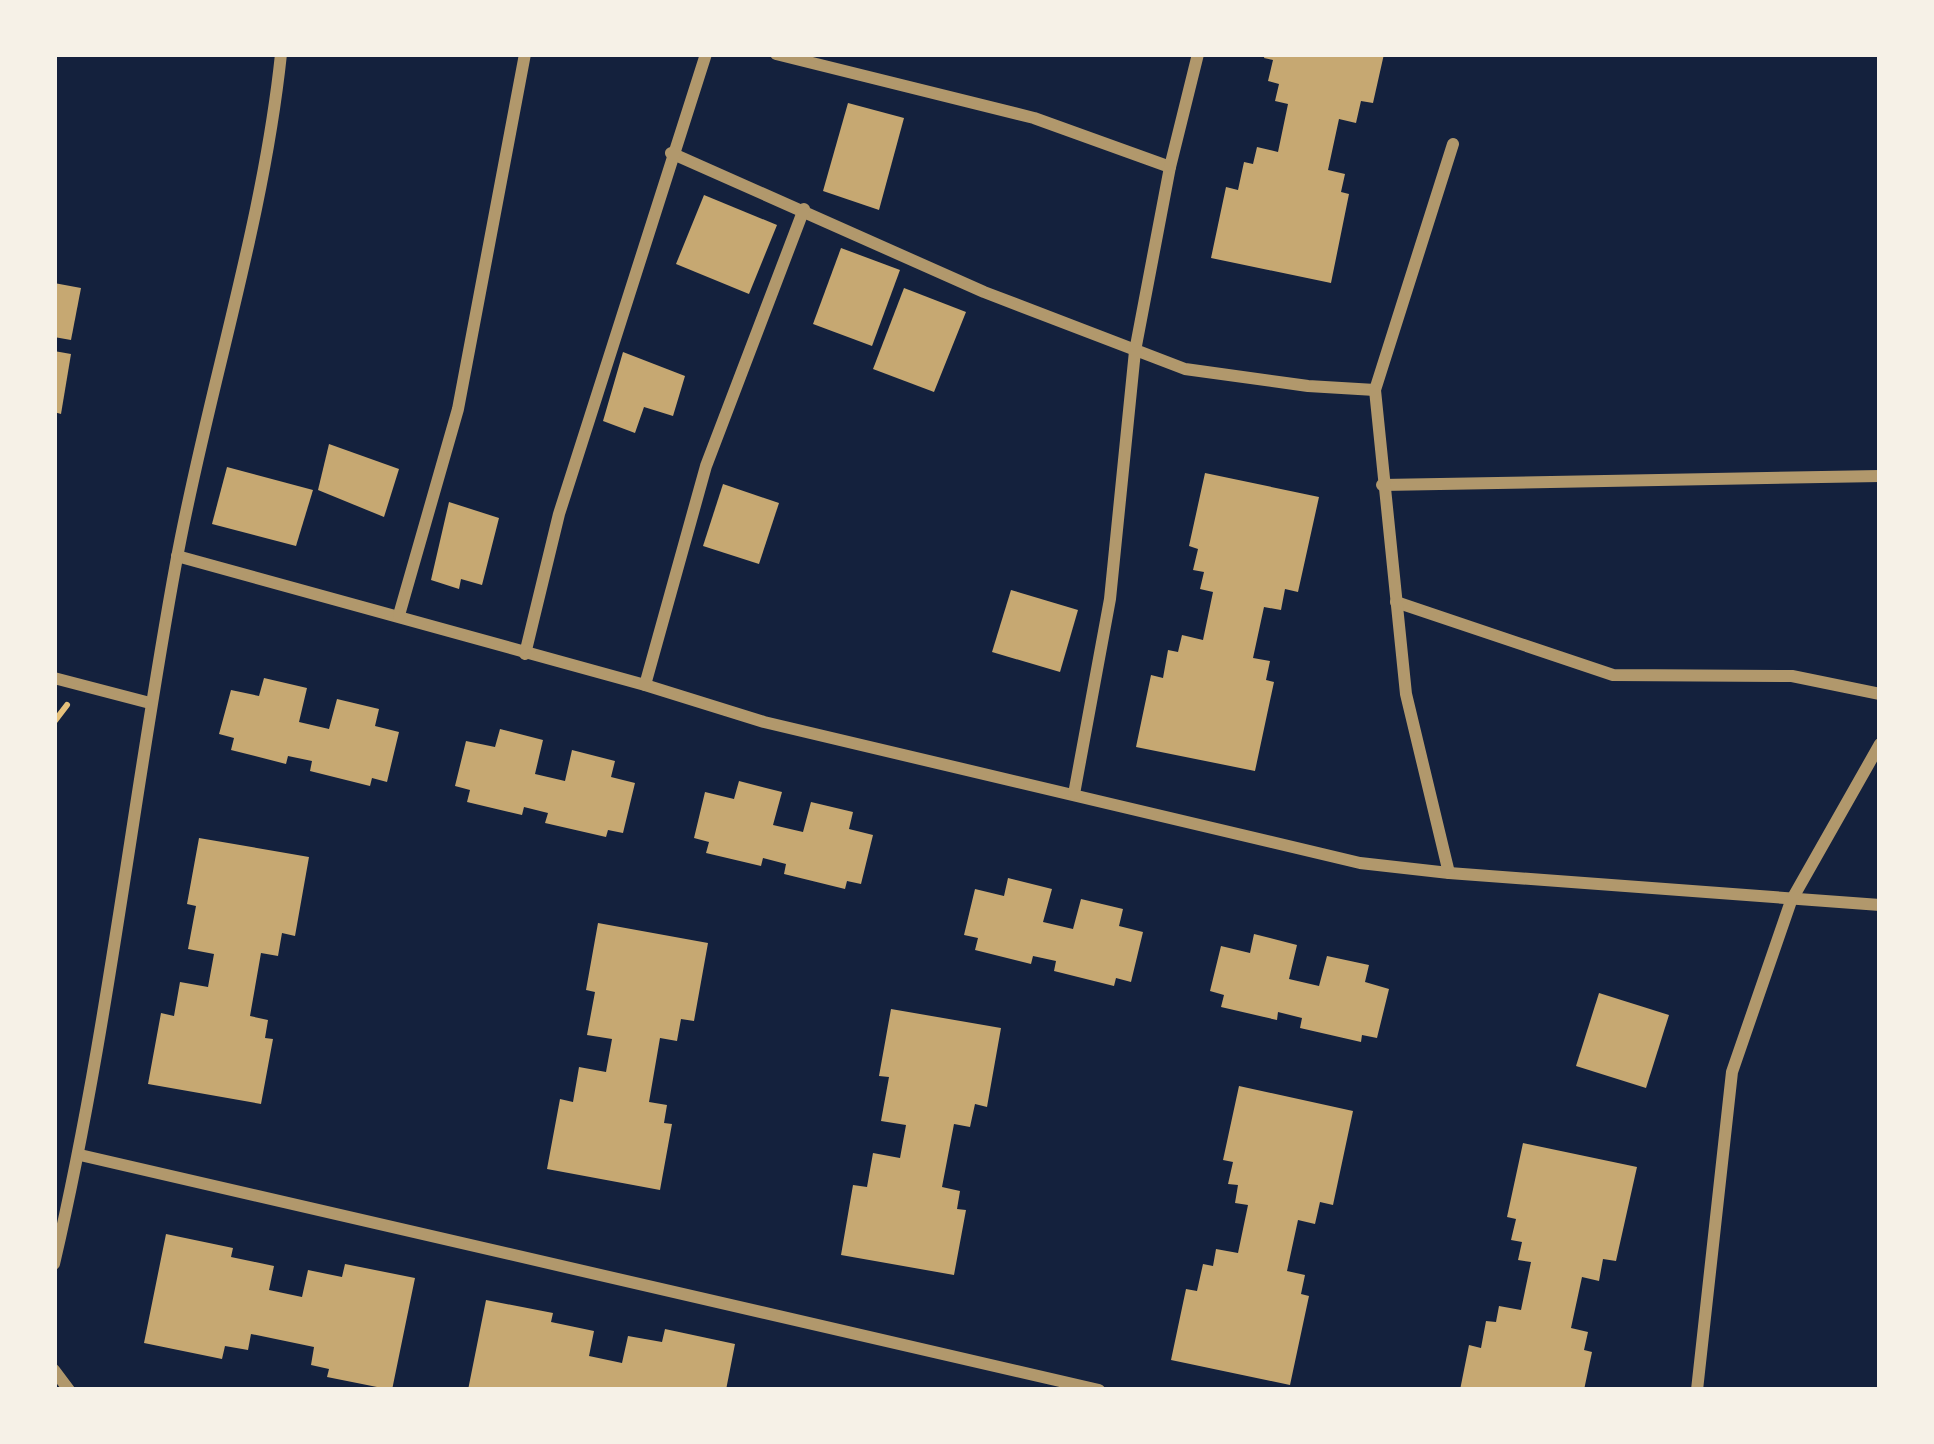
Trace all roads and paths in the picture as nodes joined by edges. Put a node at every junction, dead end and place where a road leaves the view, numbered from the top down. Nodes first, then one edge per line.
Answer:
1 (281, 54) edge
2 (525, 54) edge
3 (706, 54) edge
4 (776, 54) edge
5 (1198, 54) edge
6 (1453, 144) dead end
7 (671, 152) junction
8 (1170, 167) junction
9 (804, 208) junction
10 (1135, 351) junction
11 (1375, 391) junction
12 (1880, 476) edge
13 (1382, 485) junction
14 (177, 556) junction
15 (1396, 602) junction
16 (399, 615) junction
17 (525, 654) junction
18 (54, 678) edge
19 (645, 685) junction
20 (1880, 694) edge
21 (151, 703) junction
22 (1880, 744) edge
23 (1074, 794) junction
24 (1449, 873) junction
25 (1791, 901) junction
26 (1880, 905) edge
27 (80, 1155) junction
28 (54, 1264) edge
29 (54, 1370) edge
30 (69, 1390) edge
31 (1099, 1390) edge
32 (1697, 1390) edge

1 - 14 street
2 - 16 street
3 - 7 street
4 - 8 street
5 - 8 street
6 - 11 street
7 - 9 street
7 - 17 street
8 - 10 street
9 - 10 street
9 - 19 street
10 - 11 street
10 - 23 street
11 - 13 street
12 - 13 street
13 - 15 street
14 - 16 street
14 - 21 street
15 - 20 street
15 - 24 street
16 - 17 street
17 - 19 street
18 - 21 street
19 - 23 street
21 - 27 street
22 - 25 street
23 - 24 street
24 - 25 street
25 - 26 street
25 - 32 street
27 - 28 street
27 - 31 street
29 - 30 street

